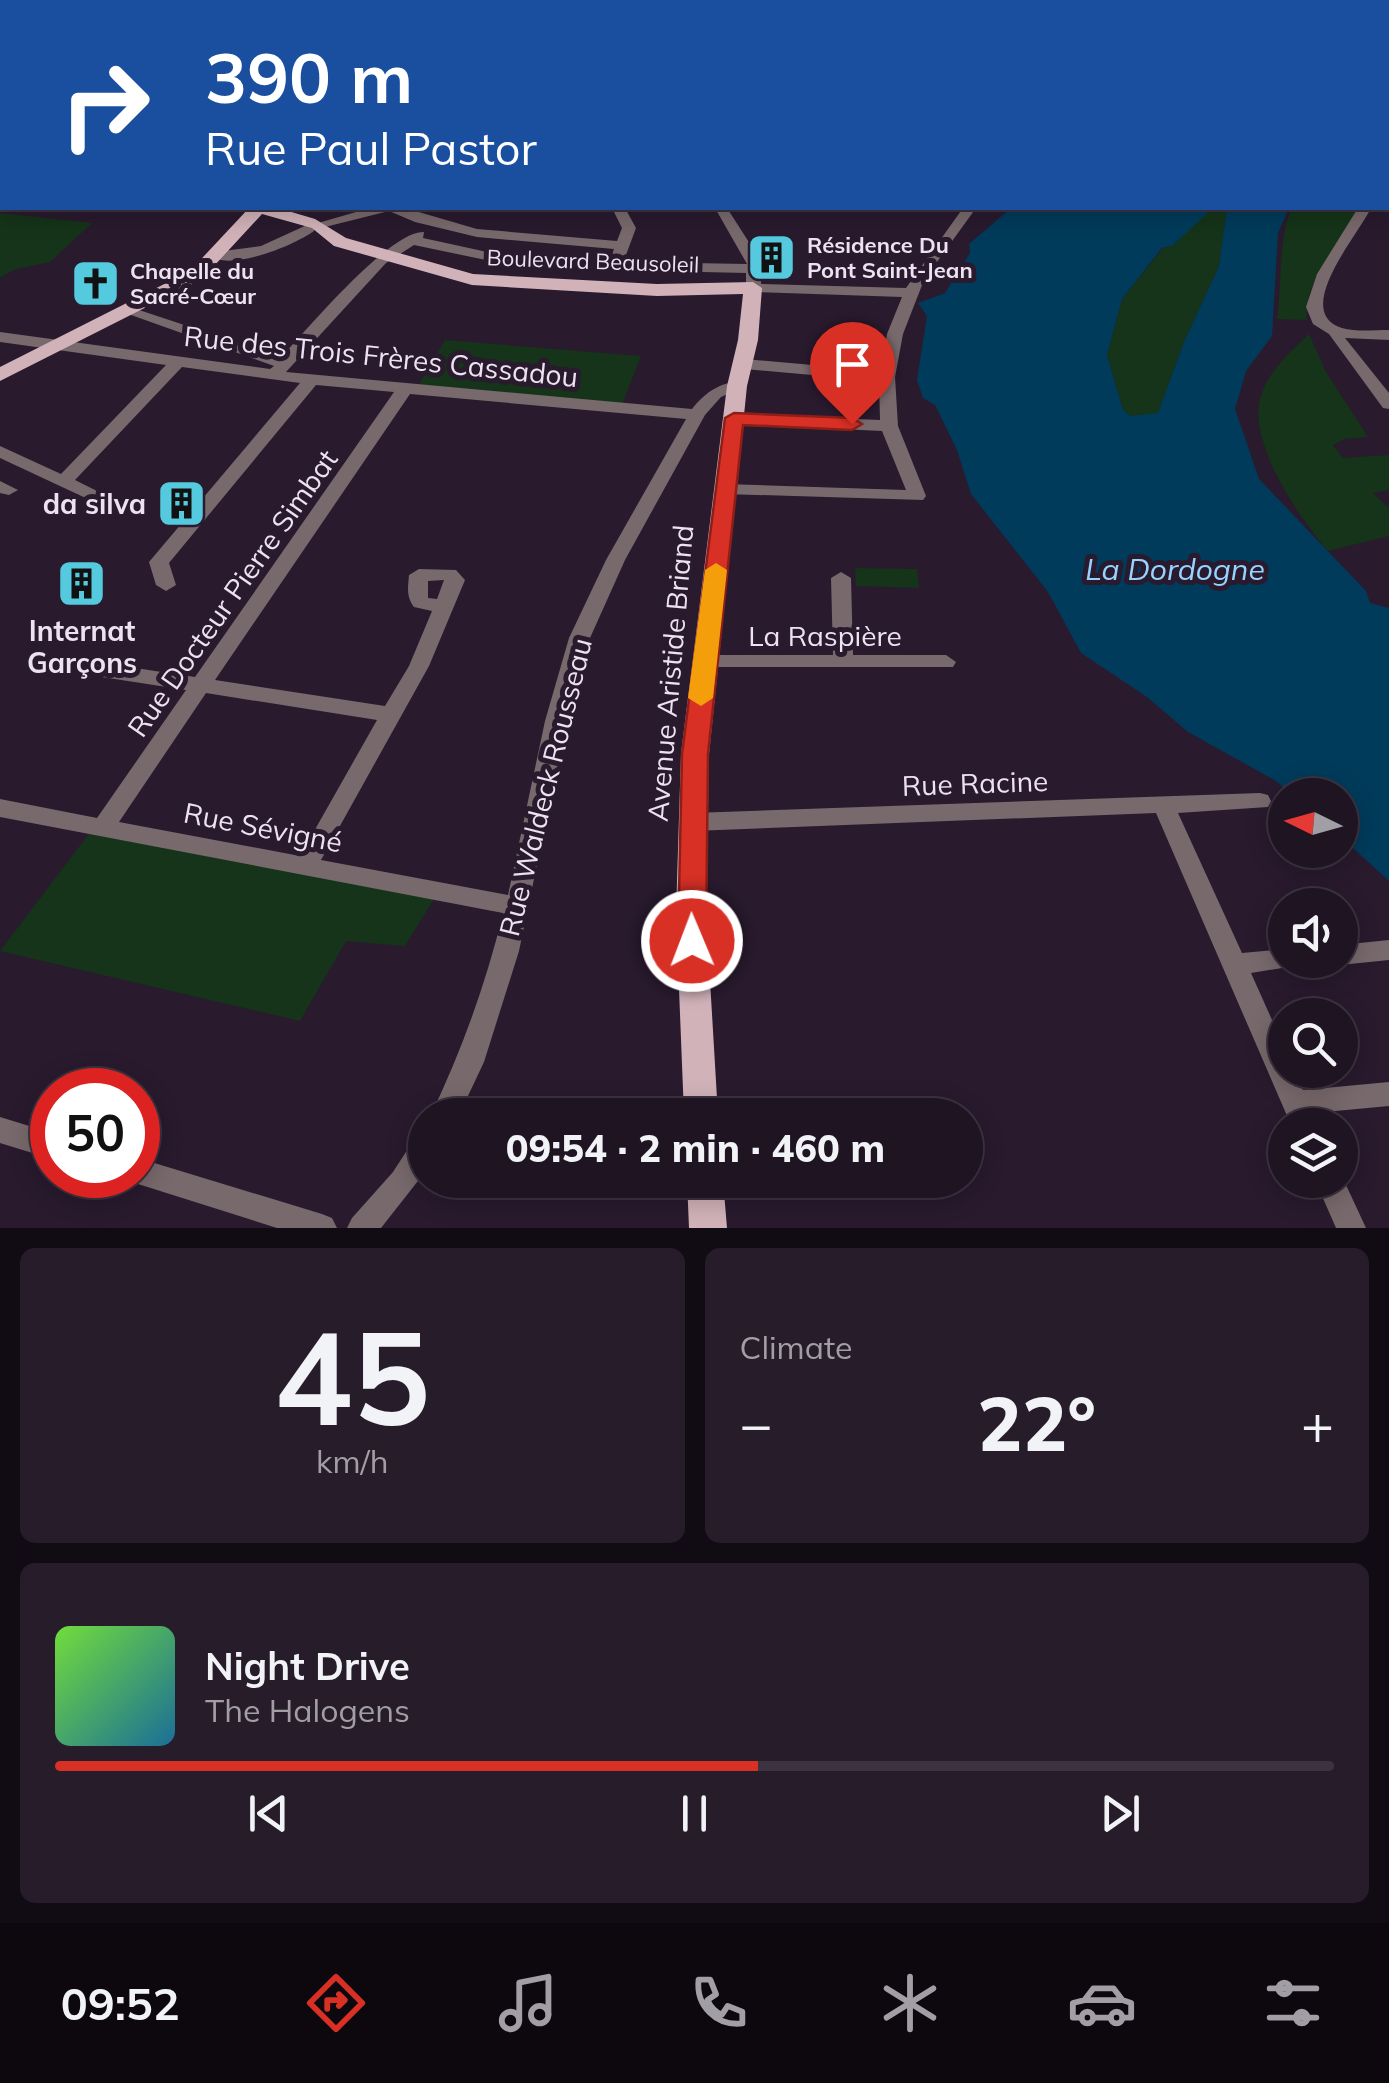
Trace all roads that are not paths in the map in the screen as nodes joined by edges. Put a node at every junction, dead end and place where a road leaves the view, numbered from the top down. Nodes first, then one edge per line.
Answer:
1 (259, 210) edge
2 (263, 210) edge
3 (376, 210) edge
4 (399, 210) edge
5 (620, 210) edge
6 (723, 210) edge
7 (969, 210) edge
8 (1363, 210) edge
9 (437, 224) junction
10 (316, 226) junction
11 (495, 234) junction
12 (411, 240) junction
13 (623, 246) junction
14 (475, 254) junction
15 (387, 255) junction
16 (216, 256) junction
17 (454, 275) junction
18 (611, 278) junction
19 (754, 278) junction
20 (909, 293) junction
21 (125, 310) junction
22 (1336, 332) junction
23 (1389, 335) edge
24 (0, 337) edge
25 (60, 344) junction
26 (177, 364) junction
27 (744, 364) junction
28 (279, 370) junction
29 (0, 376) edge
30 (887, 377) junction
31 (312, 380) junction
32 (738, 386) junction
33 (405, 389) junction
34 (1389, 404) edge
35 (697, 415) junction
36 (734, 418) junction
37 (889, 426) junction
38 (0, 451) edge
39 (63, 482) junction
40 (726, 489) junction
41 (106, 502) dead end
42 (841, 578) dead end
43 (166, 585) dead end
44 (444, 606) dead end
45 (704, 662) junction
46 (843, 662) junction
47 (946, 662) dead end
48 (76, 666) dead end
49 (202, 686) junction
50 (392, 715) junction
51 (1260, 802) dead end
52 (1164, 806) junction
53 (0, 808) edge
54 (693, 822) junction
55 (103, 827) junction
56 (307, 864) junction
57 (515, 906) junction
58 (1389, 950) edge
59 (1358, 953) edge
60 (1268, 961) edge
61 (1234, 964) junction
62 (1389, 1094) edge
63 (454, 1098) edge
64 (700, 1098) edge
65 (1297, 1108) edge
66 (1327, 1108) edge
67 (0, 1130) edge
68 (30, 1139) edge
69 (408, 1173) edge
70 (160, 1178) edge
71 (707, 1198) edge
72 (1337, 1198) edge
73 (322, 1228) edge
74 (362, 1228) edge
75 (708, 1228) edge
76 (1351, 1228) edge

1 - 16 main road
2 - 10 main road, Boulevard Beausoleil
3 - 10 street
4 - 9 street
5 - 13 street
6 - 19 street
7 - 20 street
8 - 22 street
9 - 11 street
9 - 12 street
10 - 15 main road, Boulevard Beausoleil
10 - 16 street
11 - 13 street
11 - 14 street
12 - 14 street
12 - 15 street
13 - 18 street
14 - 17 street
14 - 18 street
15 - 17 main road, Boulevard Beausoleil
15 - 28 street
16 - 21 main road
17 - 18 main road, Boulevard Beausoleil
18 - 19 main road, Boulevard Beausoleil
19 - 20 street
19 - 27 main road, Avenue Aristide Briand
20 - 30 street
21 - 25 main road
21 - 28 street
22 - 23 street
22 - 34 street
24 - 25 street, Rue des Trois Frères Cassadou
25 - 26 street, Rue des Trois Frères Cassadou
25 - 29 main road
26 - 28 street, Rue des Trois Frères Cassadou
26 - 39 street
27 - 30 street
27 - 32 main road, Avenue Aristide Briand
28 - 31 street, Rue des Trois Frères Cassadou
30 - 37 street
31 - 33 street, Rue des Trois Frères Cassadou
31 - 43 street
32 - 35 street
32 - 36 main road, Avenue Aristide Briand
33 - 35 street, Rue des Trois Frères Cassadou
33 - 49 street, Rue Docteur Pierre Simbat
35 - 57 street, Rue Waldeck Rousseau
36 - 37 street
36 - 40 main road, Avenue Aristide Briand
37 - 40 street
38 - 39 street
39 - 41 street
40 - 45 main road, Avenue Aristide Briand
42 - 46 street
44 - 50 street
45 - 46 street, La Raspière
45 - 54 main road, Avenue Aristide Briand
46 - 47 street, La Raspière
48 - 49 street
49 - 50 street
49 - 55 street, Rue Docteur Pierre Simbat
50 - 56 street
51 - 52 street, Rue Racine
52 - 54 street, Rue Racine
52 - 61 street
53 - 55 street, Rue Sévigné
54 - 64 main road, Avenue Aristide Briand
55 - 56 street, Rue Sévigné
56 - 57 street, Rue Sévigné
57 - 63 street, Rue Waldeck Rousseau
58 - 59 street
60 - 61 street
61 - 65 street
62 - 66 street
67 - 68 street
69 - 74 street
70 - 73 street
71 - 75 main road
72 - 76 street

